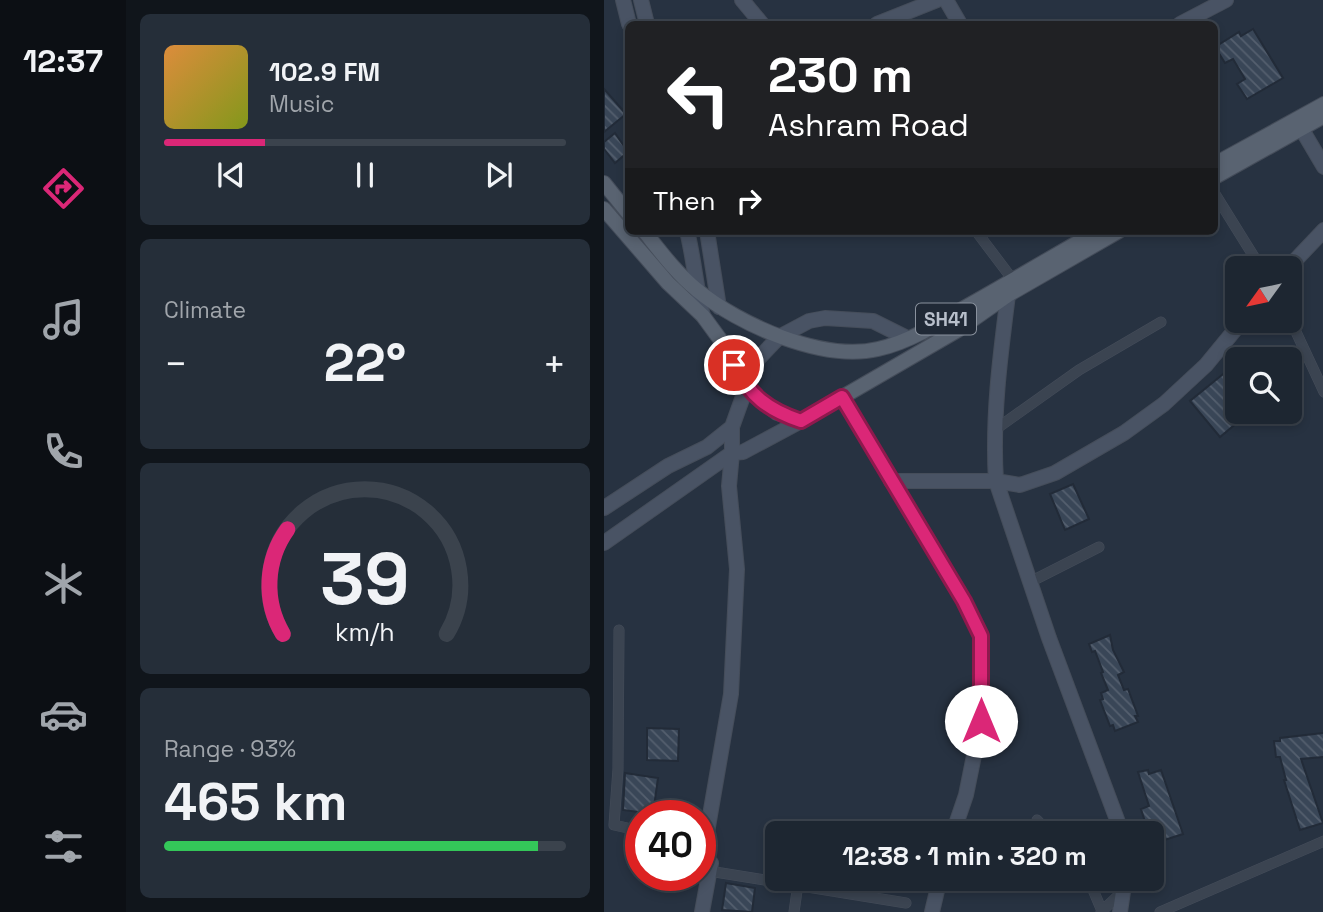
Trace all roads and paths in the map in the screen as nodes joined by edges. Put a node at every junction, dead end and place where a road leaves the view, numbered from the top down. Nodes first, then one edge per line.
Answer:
1 (641, 0) edge
2 (742, 0) edge
3 (937, 0) edge
4 (946, 0) edge
5 (1226, 0) edge
6 (622, 3) edge
7 (627, 21) edge
8 (646, 21) edge
9 (760, 21) edge
10 (884, 21) edge
11 (958, 21) edge
12 (1186, 21) edge
13 (1323, 104) edge
14 (1323, 116) edge
15 (1301, 128) junction
16 (1218, 162) edge
17 (1323, 167) edge
18 (1218, 175) edge
19 (604, 183) edge
20 (1218, 199) edge
21 (604, 209) edge
22 (625, 209) edge
23 (1323, 230) edge
24 (625, 233) edge
25 (626, 235) edge
26 (648, 235) edge
27 (688, 235) edge
28 (708, 235) edge
29 (979, 235) edge
30 (1081, 235) edge
31 (1112, 235) edge
32 (1254, 256) edge
33 (1299, 256) edge
34 (1013, 280) junction
35 (696, 290) junction
36 (1008, 295) junction
37 (719, 307) junction
38 (703, 316) junction
39 (1162, 322) dead end
40 (1232, 333) edge
41 (1296, 333) edge
42 (779, 337) junction
43 (907, 338) junction
44 (746, 388) junction
45 (1323, 392) edge
46 (842, 397) junction
47 (801, 421) junction
48 (732, 427) junction
49 (996, 429) junction
50 (738, 453) junction
51 (891, 481) junction
52 (996, 481) junction
53 (604, 508) edge
54 (604, 543) edge
55 (1099, 547) dead end
56 (1030, 582) junction
57 (619, 630) dead end
58 (711, 800) edge
59 (716, 809) edge
60 (957, 821) edge
61 (1118, 821) edge
62 (625, 827) edge
63 (1323, 841) edge
64 (716, 875) edge
65 (765, 880) edge
66 (698, 891) edge
67 (703, 891) edge
68 (797, 891) edge
69 (837, 891) edge
70 (855, 891) edge
71 (937, 891) edge
72 (1093, 891) edge
73 (1118, 891) edge
74 (1122, 891) edge
75 (854, 894) junction
76 (906, 904) dead end
77 (693, 912) edge
78 (702, 912) edge
79 (794, 912) edge
80 (932, 912) edge
81 (1101, 912) edge
82 (1120, 912) edge
83 (1160, 912) edge

1 - 8 main road
2 - 9 main road
3 - 10 main road
4 - 11 main road
5 - 12 main road
6 - 7 main road
13 - 16 main road
14 - 15 main road
15 - 17 main road
15 - 18 main road
19 - 22 main road
20 - 32 street
21 - 24 main road
23 - 33 main road
25 - 38 main road
26 - 35 main road, SH41
27 - 35 main road
28 - 37 main road
29 - 34 street
30 - 34 main road, SH41
31 - 36 main road
34 - 43 main road, SH41
35 - 37 main road, SH41
35 - 38 main road
36 - 46 main road
36 - 49 main road
37 - 42 main road, SH41
38 - 44 main road
39 - 49 street
40 - 52 main road
41 - 45 street
42 - 43 main road, SH41
42 - 43 main road
42 - 44 main road
44 - 47 main road
44 - 48 main road
46 - 47 main road
46 - 51 main road
47 - 50 main road
48 - 50 main road
48 - 53 main road
49 - 52 main road
50 - 54 main road
50 - 58 main road
50 - 59 main road
51 - 52 main road
51 - 60 main road
52 - 56 main road
55 - 56 street
56 - 61 main road
57 - 62 street
63 - 83 street
64 - 65 street
66 - 77 main road
67 - 78 main road
68 - 79 street
69 - 75 street
70 - 75 street
71 - 80 main road
72 - 81 street
73 - 81 street
74 - 82 main road
75 - 76 street

